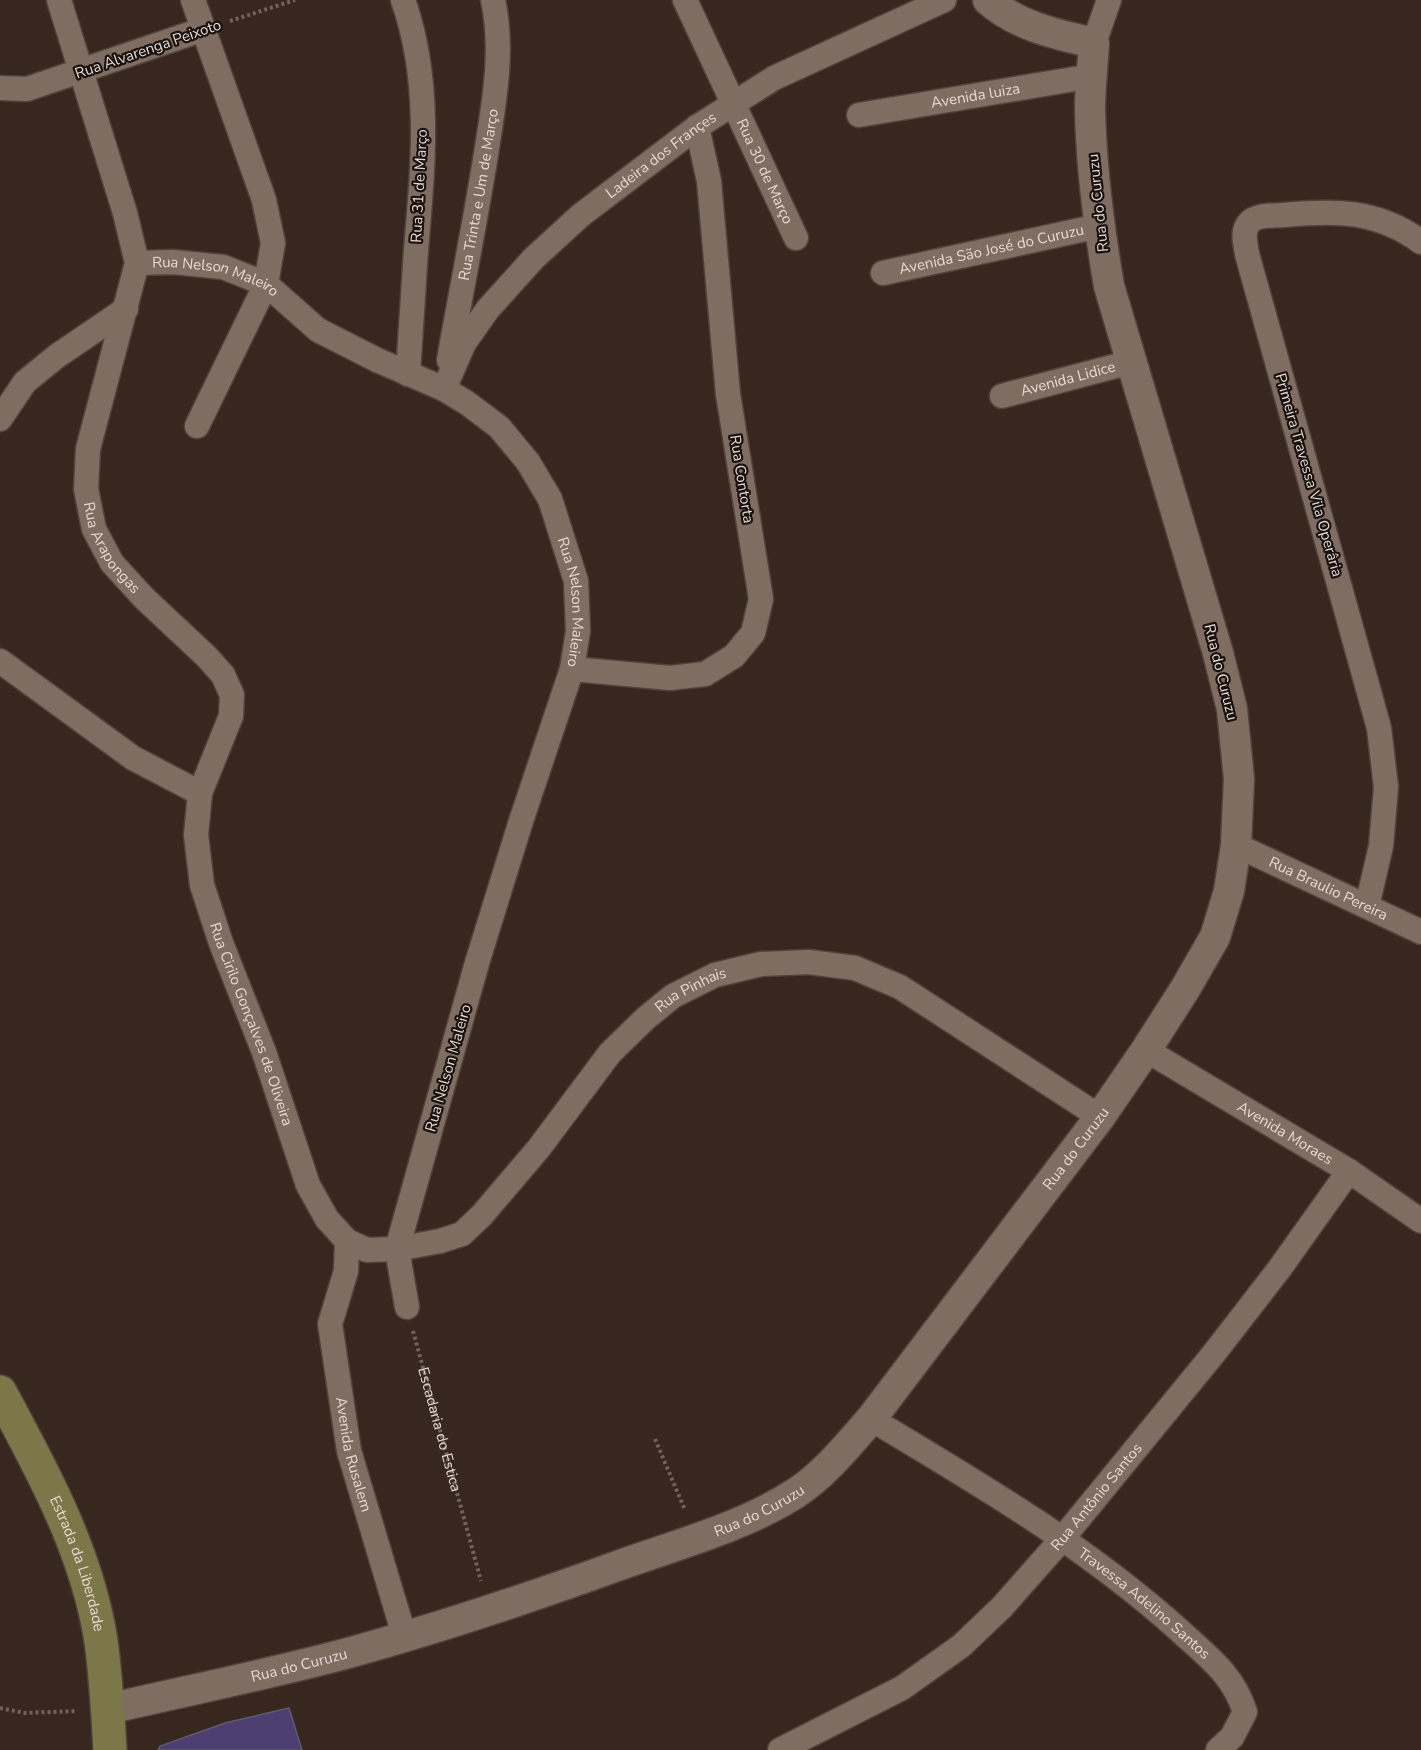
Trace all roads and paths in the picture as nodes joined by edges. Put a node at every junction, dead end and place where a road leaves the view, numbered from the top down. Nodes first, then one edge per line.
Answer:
1 (59, 0) edge
2 (193, 0) edge
3 (294, 0) edge
4 (403, 0) edge
5 (493, 0) edge
6 (686, 0) edge
7 (944, 0) edge
8 (988, 0) edge
9 (1109, 0) edge
10 (204, 29) junction
11 (1094, 43) junction
12 (82, 71) junction
13 (1092, 76) junction
14 (0, 88) edge
15 (733, 104) junction
16 (859, 115) dead end
17 (697, 128) junction
18 (1099, 226) junction
19 (796, 238) dead end
20 (1421, 242) edge
21 (137, 263) junction
22 (883, 273) dead end
23 (266, 284) junction
24 (126, 309) junction
25 (1131, 362) junction
26 (408, 374) junction
27 (444, 389) junction
28 (1002, 396) dead end
29 (0, 419) edge
30 (197, 426) dead end
31 (0, 661) edge
32 (572, 669) junction
33 (200, 793) junction
34 (1236, 845) junction
35 (1367, 906) junction
36 (1421, 932) edge
37 (1146, 1050) junction
38 (1100, 1117) junction
39 (1349, 1171) junction
40 (1421, 1221) edge
41 (347, 1241) junction
42 (397, 1250) junction
43 (407, 1307) joint
44 (0, 1392) edge
45 (871, 1419) junction
46 (655, 1439) dead end
47 (689, 1520) dead end
48 (1062, 1539) junction
49 (488, 1609) junction
50 (404, 1635) junction
51 (0, 1708) edge
52 (108, 1709) junction
53 (110, 1750) edge
54 (780, 1750) edge
55 (1218, 1750) edge

1 - 12 street
2 - 10 street
3 - 10 path, Rua Alvarenga Peixoto
4 - 26 street, Rua 31 de Março
5 - 27 street, Rua Trinta e Um de Março
6 - 15 street, Rua 30 de Março
7 - 15 street, Ladeira dos Françes
8 - 11 street
9 - 11 street
10 - 12 street, Rua Alvarenga Peixoto
10 - 23 street
11 - 13 street, Rua do Curuzu
12 - 14 street, Rua Alvarenga Peixoto
12 - 21 street
13 - 16 street, Avenida luiza
13 - 18 street, Rua do Curuzu
15 - 17 street, Ladeira dos Françes
15 - 19 street, Rua 30 de Março
17 - 27 street, Ladeira dos Françes
17 - 32 street, Rua Contorta
18 - 22 street, Avenida São José do Curuzu
18 - 25 street, Rua do Curuzu
20 - 35 street, Primeira Travessa Vila Operâria
21 - 23 street, Rua Nelson Maleiro
21 - 24 street, Rua Arapongas
23 - 26 street, Rua Nelson Maleiro
23 - 30 street
24 - 29 street
24 - 33 street, Rua Arapongas
25 - 28 street, Avenida Lidice
25 - 34 street, Rua do Curuzu
26 - 27 street, Rua Nelson Maleiro
27 - 32 street, Rua Nelson Maleiro
31 - 33 street
32 - 42 street, Rua Nelson Maleiro
33 - 41 street, Rua Cirilo Gonçalves de Oliveira
34 - 35 street, Rua Braulio Pereira
34 - 37 street, Rua do Curuzu
35 - 36 street, Rua Braulio Pereira
37 - 38 street, Rua do Curuzu
37 - 39 street, Avenida Moraes
38 - 42 street, Rua Pinhais
38 - 45 street, Rua do Curuzu
39 - 40 street, Avenida Moraes
39 - 48 street, Rua Antônio Santos
41 - 42 street, Rua Pinhais
41 - 50 street, Avenida Rusalem
42 - 43 street
43 - 49 path, Escadaria do Estica
44 - 52 main road, Estrada da Liberdade
45 - 48 street, Travessa Adelino Santos
45 - 49 street, Rua do Curuzu
46 - 47 path
48 - 54 street, Rua Antônio Santos
48 - 55 street, Travessa Adelino Santos
49 - 50 street, Rua do Curuzu
50 - 52 street, Rua do Curuzu
51 - 52 path
52 - 53 main road, Estrada da Liberdade

